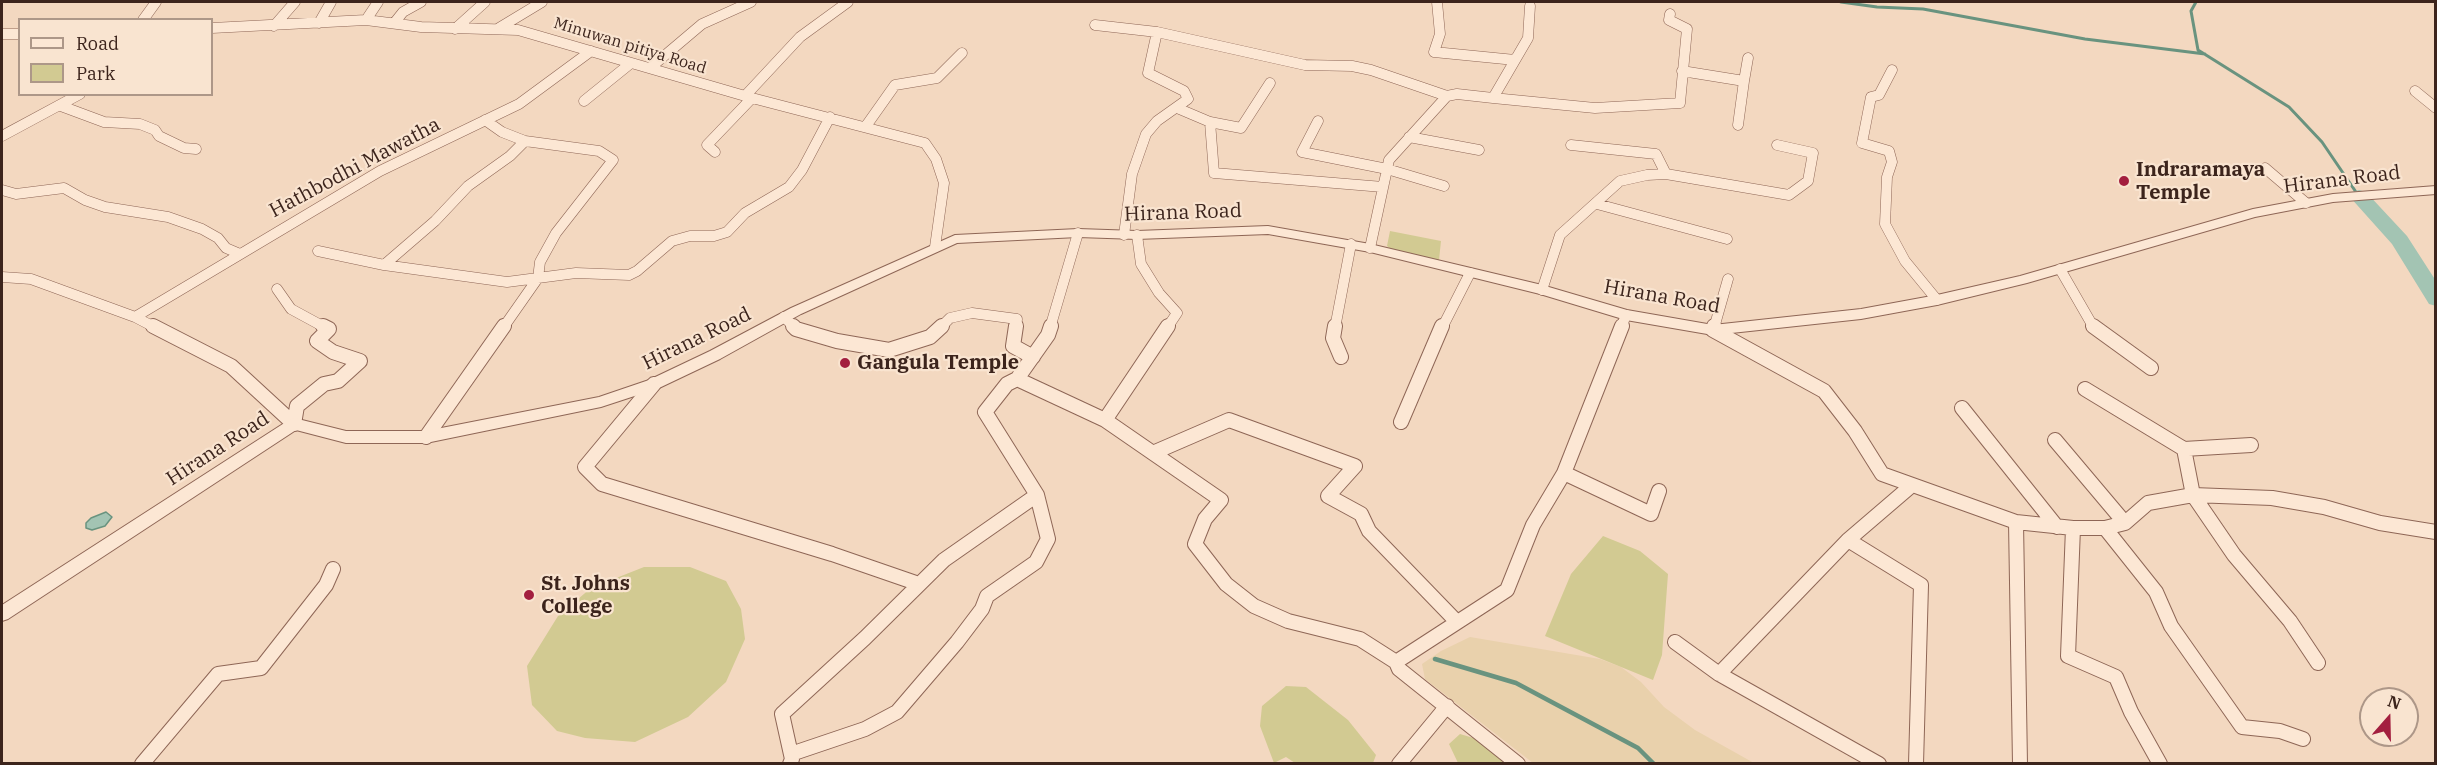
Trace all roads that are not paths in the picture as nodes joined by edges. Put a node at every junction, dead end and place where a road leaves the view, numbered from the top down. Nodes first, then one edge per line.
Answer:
1 (156, 2) edge
2 (295, 2) edge
3 (331, 2) edge
4 (378, 2) edge
5 (421, 2) edge
6 (485, 2) edge
7 (542, 2) edge
8 (751, 2) edge
9 (848, 2) edge
10 (1437, 2) edge
11 (1530, 6) dead end
12 (1670, 14) dead end
13 (144, 18) edge
14 (366, 20) junction
15 (395, 22) junction
16 (319, 23) junction
17 (274, 26) junction
18 (1095, 26) dead end
19 (213, 28) edge
20 (499, 28) junction
21 (454, 29) junction
22 (1157, 32) junction
23 (2, 34) edge
24 (18, 34) edge
25 (591, 51) junction
26 (962, 53) dead end
27 (1748, 58) dead end
28 (1515, 60) junction
29 (631, 63) junction
30 (650, 68) junction
31 (1682, 70) junction
32 (1892, 70) dead end
33 (1744, 81) junction
34 (1270, 83) dead end
35 (2415, 91) dead end
36 (77, 96) edge
37 (1447, 96) junction
38 (749, 97) junction
39 (1493, 98) junction
40 (584, 101) dead end
41 (61, 106) junction
42 (1177, 108) junction
43 (2436, 108) edge
44 (830, 117) junction
45 (484, 120) junction
46 (1318, 121) dead end
47 (1210, 122) junction
48 (1738, 125) dead end
49 (867, 126) junction
50 (2, 136) edge
51 (1409, 137) junction
52 (525, 141) junction
53 (1571, 145) dead end
54 (1777, 145) dead end
55 (196, 149) dead end
56 (1479, 150) dead end
57 (715, 152) dead end
58 (2265, 168) dead end
59 (1387, 169) junction
60 (1666, 174) junction
61 (1444, 186) dead end
62 (1383, 187) junction
63 (2, 190) edge
64 (2436, 190) edge
65 (2306, 203) junction
66 (1597, 204) junction
67 (1078, 233) junction
68 (1131, 235) junction
69 (1727, 239) dead end
70 (1351, 244) junction
71 (935, 247) junction
72 (1370, 248) junction
73 (318, 251) dead end
74 (240, 254) junction
75 (384, 265) junction
76 (2060, 269) junction
77 (1470, 273) junction
78 (2, 277) edge
79 (538, 278) junction
80 (1728, 279) dead end
81 (277, 289) dead end
82 (1542, 290) junction
83 (1937, 300) junction
84 (1626, 315) junction
85 (135, 316) junction
86 (784, 317) junction
87 (1713, 330) junction
88 (1033, 357) junction
89 (1341, 357) dead end
90 (2151, 368) dead end
91 (1017, 379) junction
92 (654, 384) junction
93 (2085, 389) dead end
94 (1962, 408) dead end
95 (1105, 420) junction
96 (1401, 422) dead end
97 (294, 424) junction
98 (426, 437) junction
99 (2055, 440) dead end
100 (2251, 445) dead end
101 (2184, 449) junction
102 (1155, 452) junction
103 (1564, 472) junction
104 (1911, 486) junction
105 (1659, 491) dead end
106 (1037, 495) junction
107 (2193, 495) junction
108 (2016, 522) junction
109 (2125, 523) junction
110 (2057, 527) junction
111 (2073, 528) junction
112 (2104, 528) junction
113 (2436, 532) edge
114 (1848, 540) junction
115 (333, 569) dead end
116 (919, 584) junction
117 (2, 614) edge
118 (1457, 622) junction
119 (1675, 642) dead end
120 (1396, 663) junction
121 (2318, 663) dead end
122 (1719, 674) junction
123 (1447, 706) junction
124 (2303, 739) dead end
125 (790, 759) edge
126 (142, 764) edge
127 (1399, 764) edge
128 (1518, 764) edge
129 (1879, 764) edge
130 (1916, 764) edge
131 (2020, 764) edge
132 (2160, 764) edge

1 - 13 street
2 - 17 street
3 - 16 street
4 - 14 street
5 - 15 street
6 - 21 street
7 - 20 street
8 - 30 street
9 - 38 street
10 - 28 street
11 - 28 street
12 - 31 street
14 - 15 street, Minuwan pitiya Road
14 - 16 street, Minuwan pitiya Road
15 - 21 street, Minuwan pitiya Road
16 - 17 street, Minuwan pitiya Road
17 - 19 street, Minuwan pitiya Road
18 - 22 street
20 - 21 street, Minuwan pitiya Road
20 - 25 street, Minuwan pitiya Road
22 - 37 street
22 - 42 street
23 - 24 street
25 - 29 street, Minuwan pitiya Road
25 - 45 street, Hathbodhi Mawatha
26 - 49 street
27 - 33 street
28 - 39 street
29 - 30 street, Minuwan pitiya Road
29 - 40 street
30 - 38 street, Minuwan pitiya Road
31 - 33 street
31 - 39 street
32 - 83 street
33 - 48 street
34 - 47 street
35 - 43 street
36 - 41 street
37 - 39 street
37 - 51 street
38 - 44 street, Minuwan pitiya Road
38 - 57 street
41 - 50 street
41 - 55 street
42 - 47 street
42 - 68 street
44 - 49 street, Minuwan pitiya Road
44 - 79 street
45 - 52 street
45 - 74 street, Hathbodhi Mawatha
46 - 59 street
47 - 62 street
49 - 71 street, Minuwan pitiya Road
51 - 56 street
51 - 59 street
52 - 75 street
52 - 79 street
53 - 60 street
54 - 60 street
58 - 65 street
59 - 61 street
59 - 62 street
60 - 66 street
62 - 72 street
63 - 74 street
64 - 65 street, Hirana Road
65 - 76 street, Hirana Road
66 - 69 street
66 - 82 street
67 - 68 street, Hirana Road
67 - 71 street, Hirana Road
67 - 88 street
68 - 70 street, Hirana Road
68 - 95 street
70 - 72 street, Hirana Road
70 - 89 street
71 - 86 street, Hirana Road
72 - 77 street, Hirana Road
73 - 75 street
74 - 85 street, Hathbodhi Mawatha
75 - 79 street
76 - 83 street, Hirana Road
76 - 90 street
77 - 82 street, Hirana Road
77 - 96 street
78 - 85 street
79 - 98 street
80 - 87 street
81 - 97 street
82 - 84 street, Hirana Road
83 - 87 street, Hirana Road
84 - 87 street, Hirana Road
84 - 103 street
85 - 97 street
86 - 88 street
86 - 92 street, Hirana Road
87 - 104 street
88 - 91 street
91 - 95 street
91 - 106 street
92 - 98 street, Hirana Road
92 - 116 street
93 - 101 street
94 - 110 street
95 - 102 street
97 - 98 street, Hirana Road
97 - 117 street, Hirana Road
99 - 109 street
100 - 101 street
101 - 107 street
102 - 118 street
102 - 120 street
103 - 105 street
103 - 118 street
104 - 108 street
104 - 114 street
106 - 116 street
106 - 125 street
107 - 109 street
107 - 113 street
107 - 121 street
108 - 110 street
108 - 131 street
109 - 112 street
110 - 111 street
111 - 112 street
111 - 132 street
112 - 124 street
114 - 122 street
114 - 130 street
115 - 126 street
116 - 125 street
118 - 120 street
119 - 122 street
120 - 123 street
122 - 129 street
123 - 127 street
123 - 128 street

